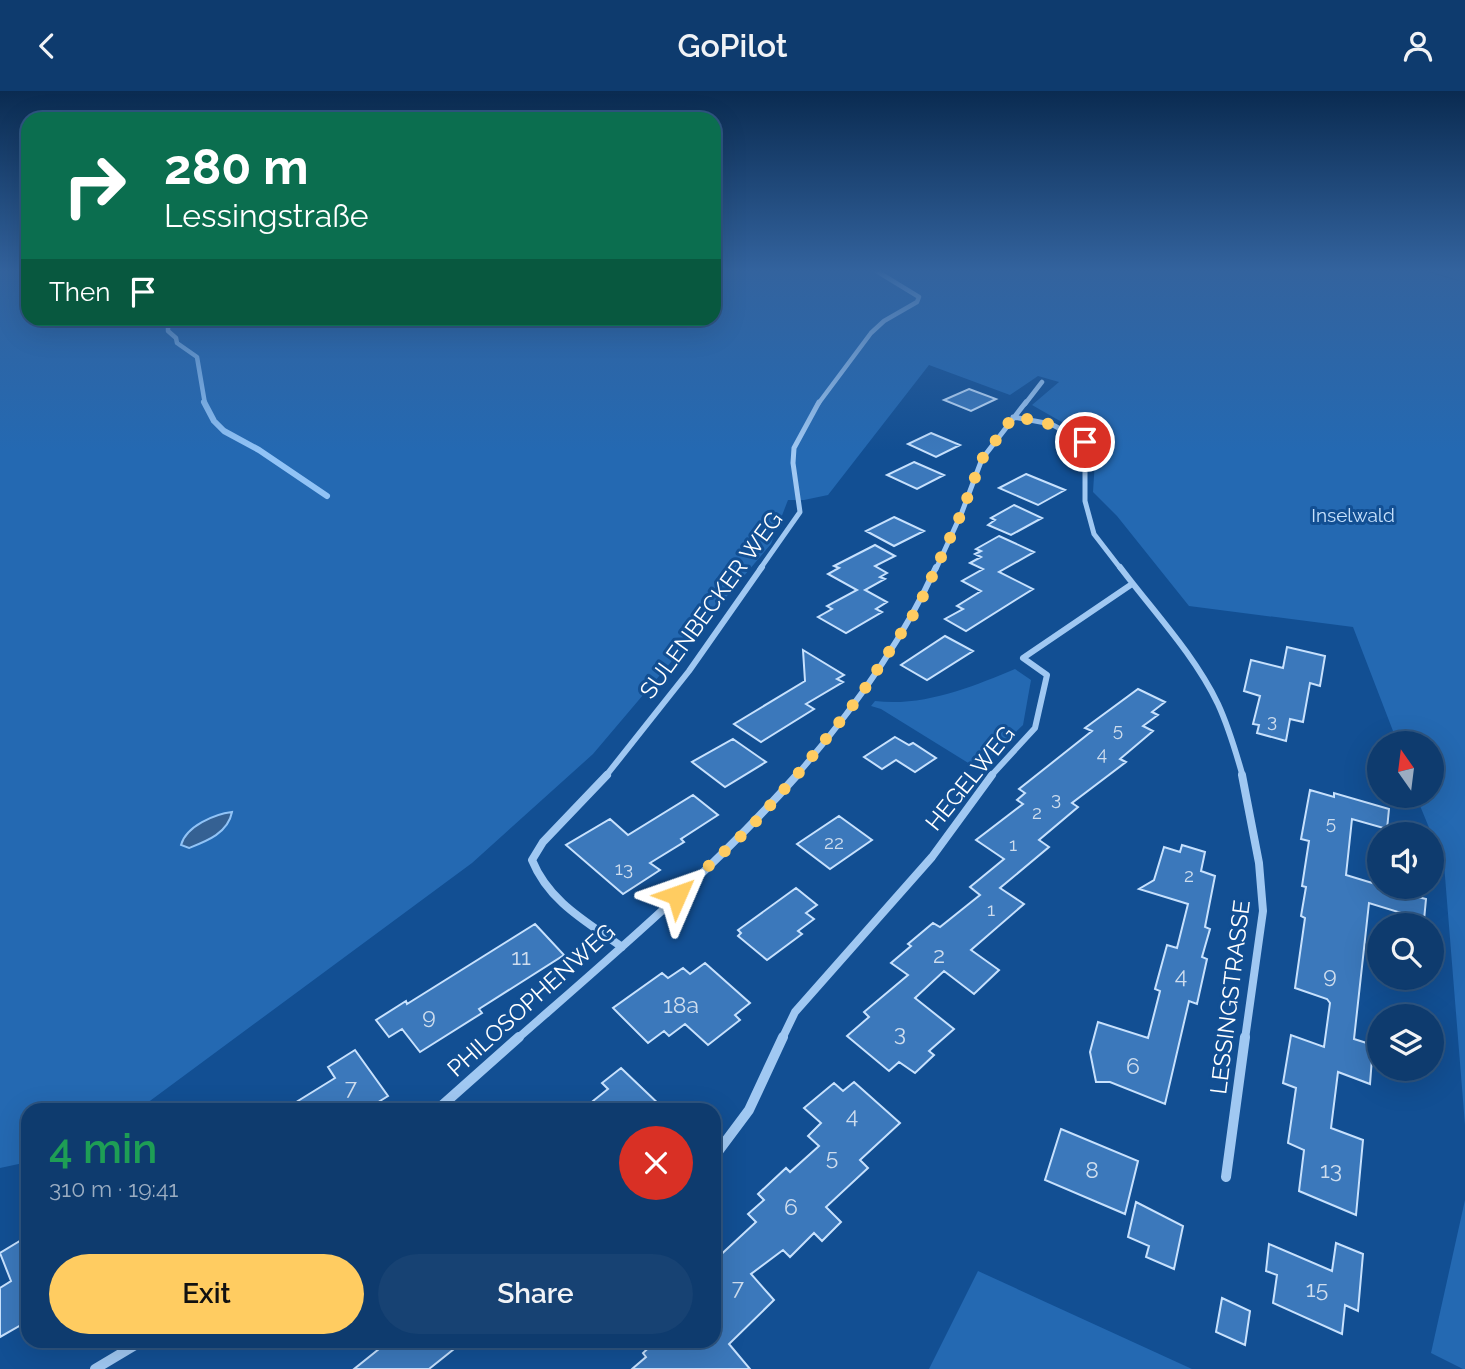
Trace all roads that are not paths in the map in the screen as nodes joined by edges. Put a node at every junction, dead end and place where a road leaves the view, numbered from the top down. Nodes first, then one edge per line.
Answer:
1 (874, 332) edge
2 (1042, 382) dead end
3 (1013, 417) junction
4 (1132, 584) junction
5 (622, 947) junction
6 (445, 1103) edge
7 (721, 1148) edge
8 (1226, 1177) dead end
9 (130, 1348) edge
10 (95, 1369) edge

1 - 5 street, SULENBECKER WEG
2 - 3 street, PHILOSOPHENWEG
3 - 4 street, LESSINGSTRASSE
3 - 5 street, PHILOSOPHENWEG
4 - 7 street, HEGELWEG
4 - 8 street, LESSINGSTRASSE
5 - 6 street, PHILOSOPHENWEG
9 - 10 street

